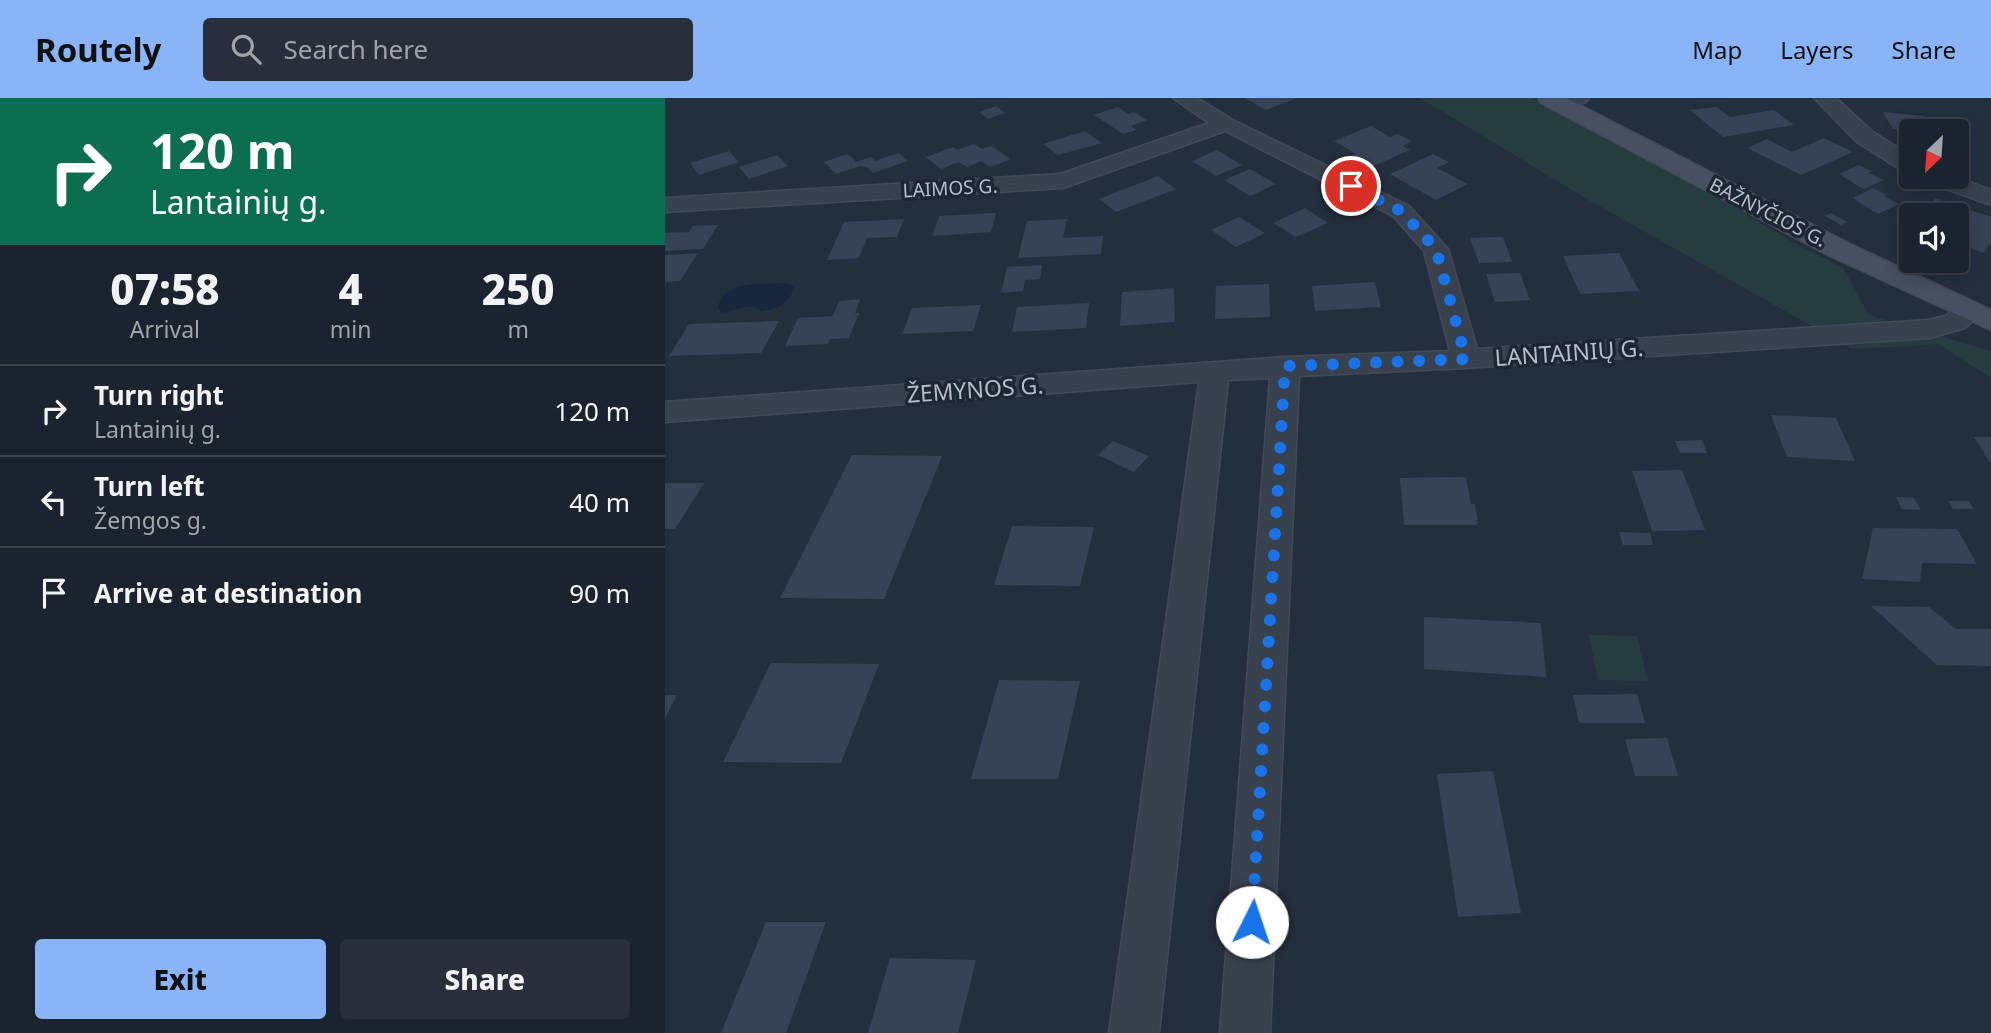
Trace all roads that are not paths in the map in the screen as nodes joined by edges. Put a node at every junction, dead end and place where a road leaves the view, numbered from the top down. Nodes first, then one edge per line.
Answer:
1 (1183, 98) edge
2 (1824, 98) edge
3 (1562, 100) edge
4 (1226, 124) junction
5 (1899, 158) edge
6 (1967, 189) edge
7 (1991, 198) edge
8 (665, 205) edge
9 (1981, 316) edge
10 (1466, 359) junction
11 (1285, 366) junction
12 (1215, 371) junction
13 (665, 412) edge
14 (1134, 1033) edge
15 (1245, 1033) edge

1 - 4 street
2 - 5 street
3 - 9 main road, BAŽNYČIOS G.
4 - 8 street, LAIMOS G.
4 - 10 street
6 - 7 street
9 - 10 street, LANTAINIŲ G.
10 - 11 street, LANTAINIŲ G.
11 - 12 street, ŽEMYNOS G.
11 - 15 street
12 - 13 street, ŽEMYNOS G.
12 - 14 street

